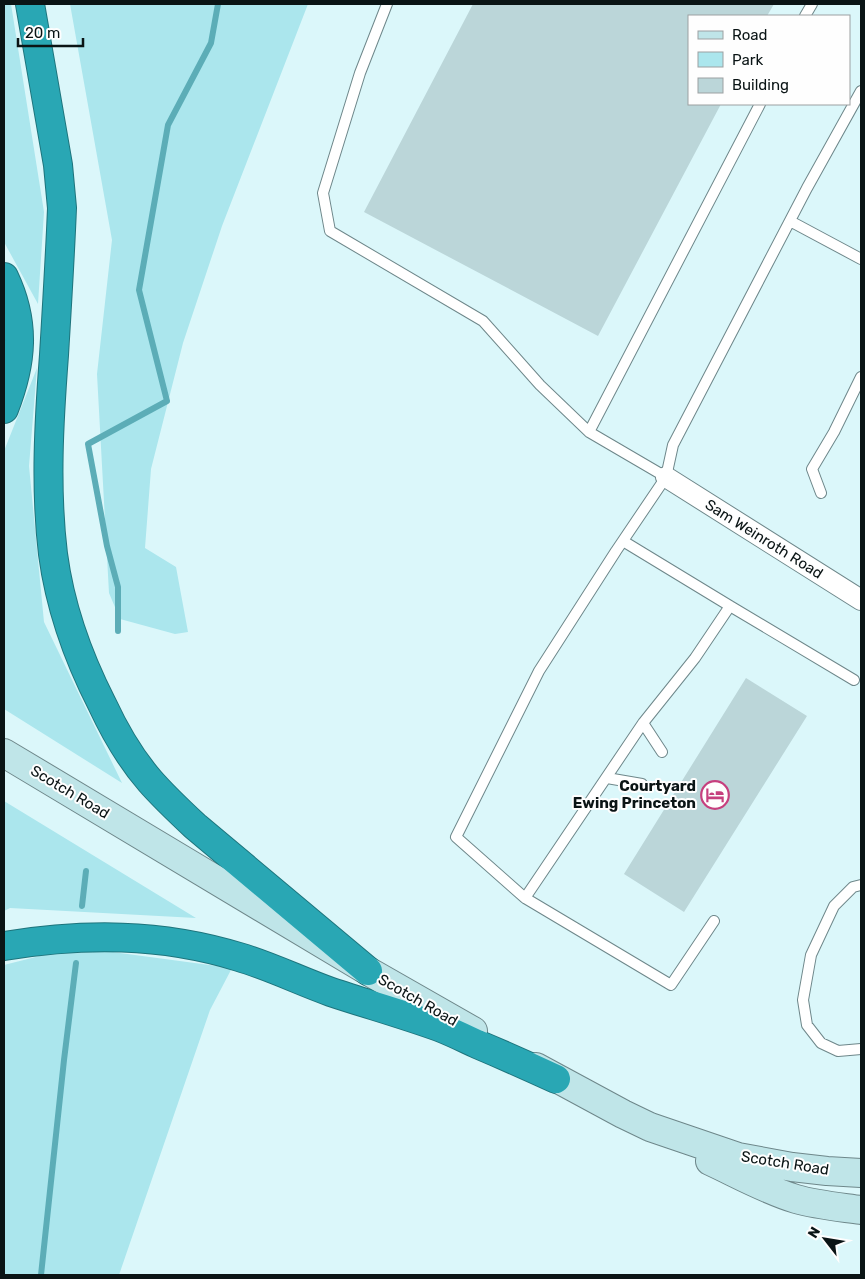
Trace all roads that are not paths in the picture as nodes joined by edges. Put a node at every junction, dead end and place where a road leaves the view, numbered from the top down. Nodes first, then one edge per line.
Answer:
1 (30, 4) edge
2 (387, 4) edge
3 (861, 91) edge
4 (759, 105) edge
5 (790, 221) junction
6 (861, 259) edge
7 (4, 277) edge
8 (861, 377) edge
9 (4, 409) edge
10 (589, 432) junction
11 (666, 477) junction
12 (820, 493) dead end
13 (623, 541) junction
14 (861, 600) edge
15 (730, 606) junction
16 (854, 680) dead end
17 (643, 723) junction
18 (4, 752) edge
19 (662, 752) dead end
20 (607, 778) junction
21 (642, 784) dead end
22 (861, 885) edge
23 (526, 898) junction
24 (714, 921) dead end
25 (4, 946) edge
26 (368, 972) junction
27 (861, 1049) edge
28 (556, 1079) junction
29 (650, 1127) junction
30 (861, 1173) edge
31 (861, 1210) edge

1 - 26 highway
2 - 10 lane
3 - 5 lane
4 - 10 lane
5 - 6 lane
5 - 11 lane
7 - 9 highway
8 - 12 lane
10 - 11 lane
11 - 13 lane
11 - 14 street, Sam Weinroth Road
13 - 15 lane
13 - 23 lane
15 - 16 lane
15 - 17 lane
17 - 19 lane
17 - 20 lane
18 - 26 main road, Scotch Road
20 - 21 lane
20 - 23 lane
22 - 27 lane
23 - 24 lane
25 - 28 highway
26 - 28 main road, Scotch Road
28 - 29 main road, Scotch Road
29 - 30 main road, Scotch Road
29 - 31 main road

